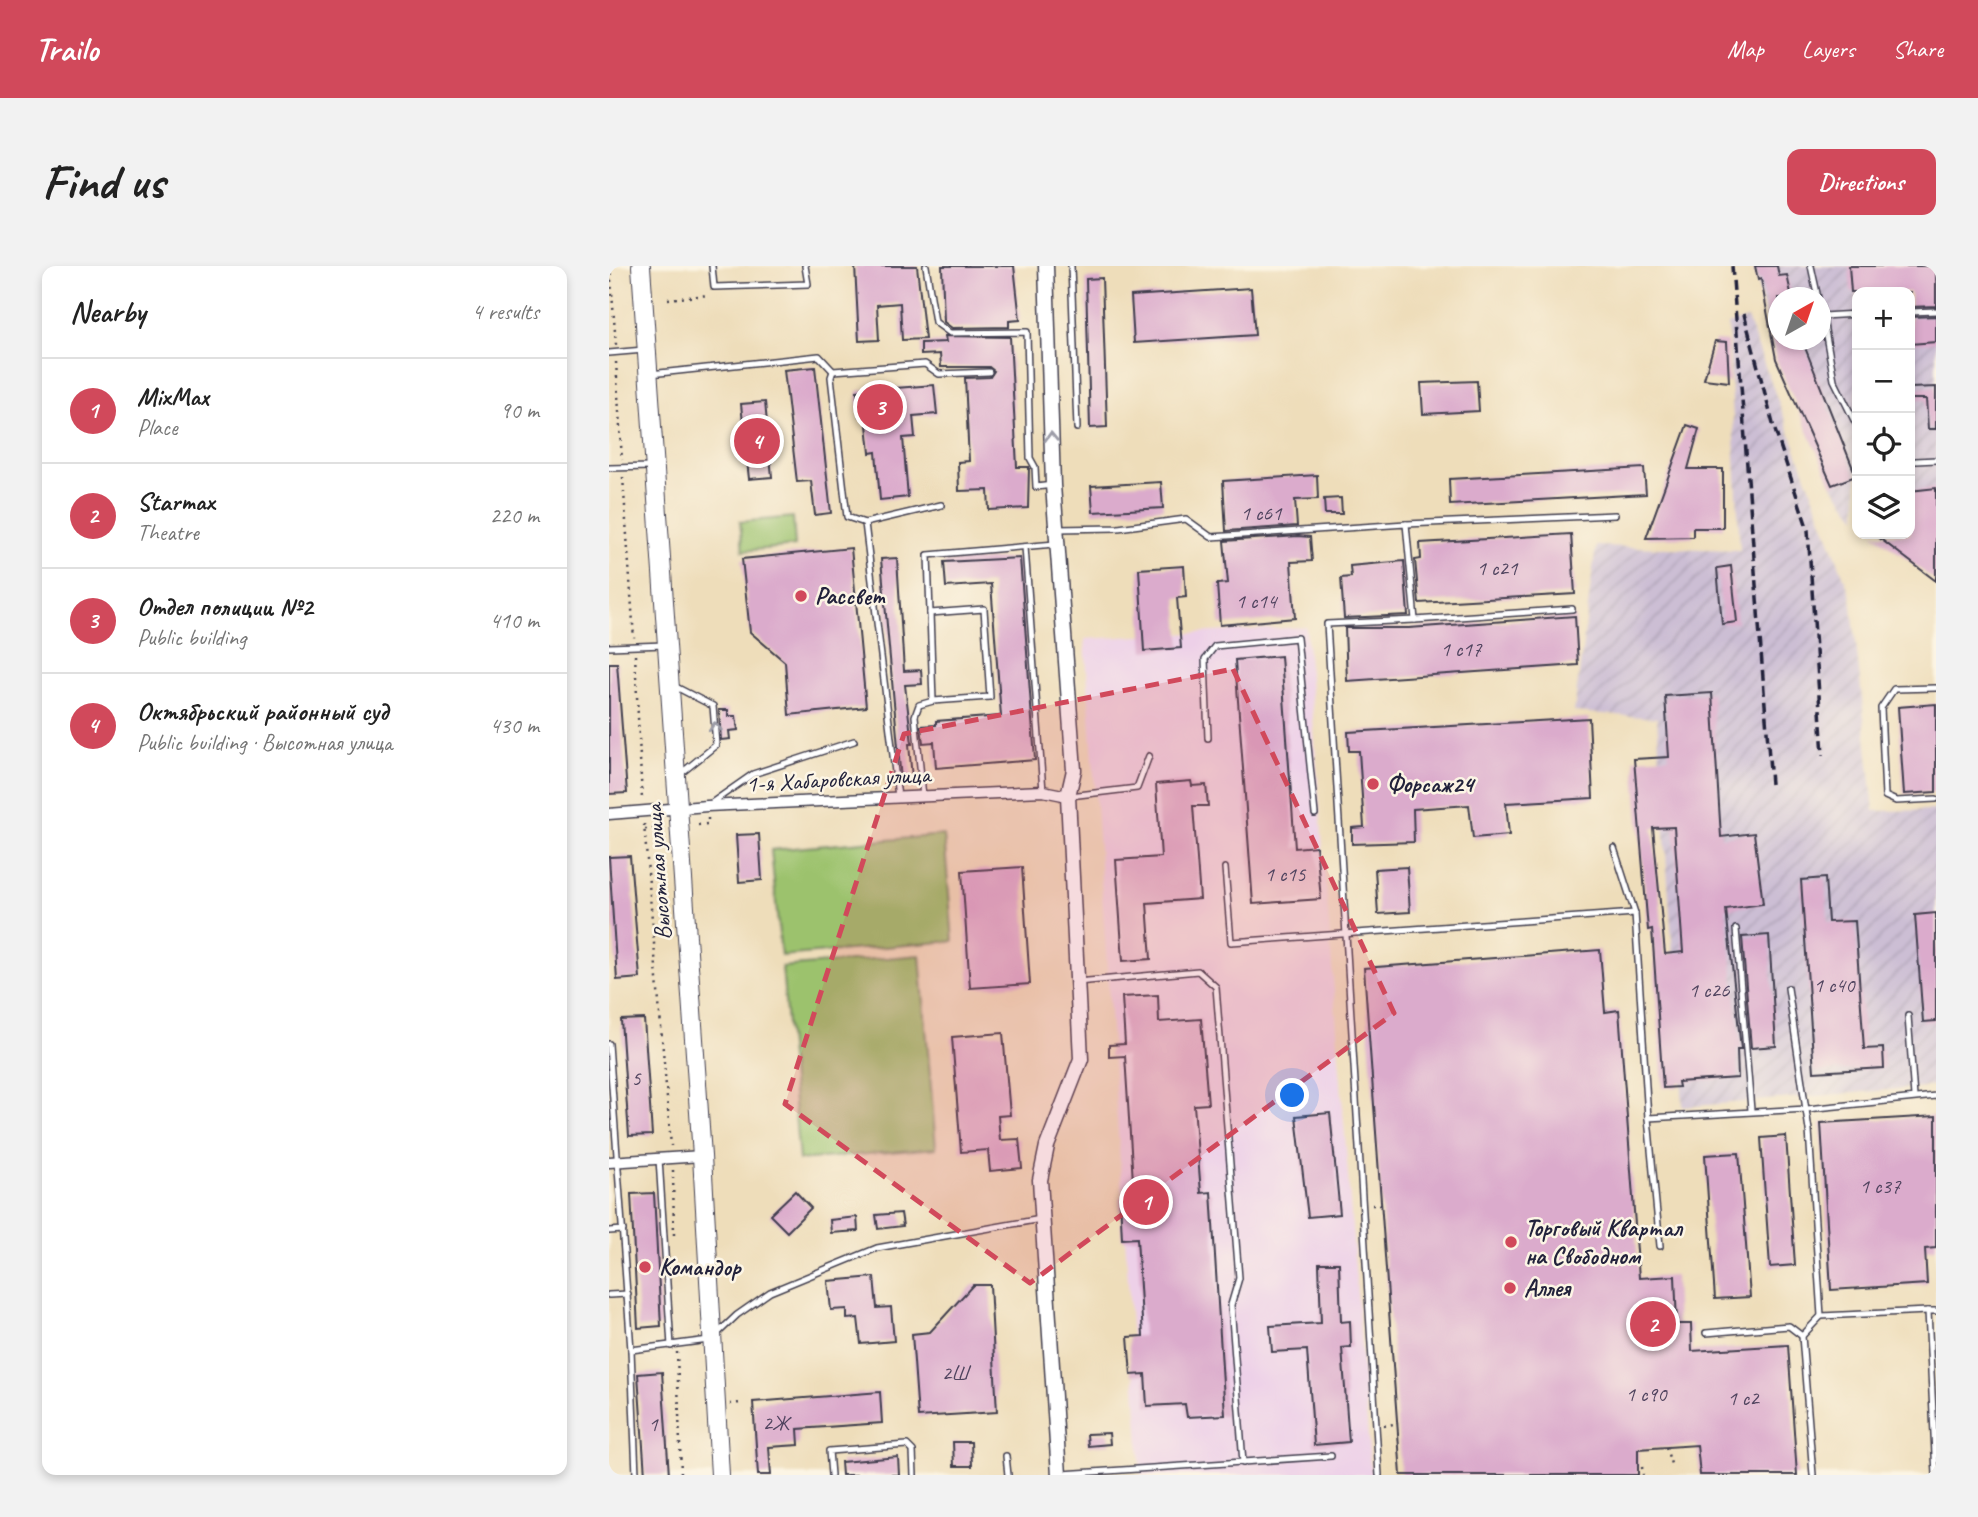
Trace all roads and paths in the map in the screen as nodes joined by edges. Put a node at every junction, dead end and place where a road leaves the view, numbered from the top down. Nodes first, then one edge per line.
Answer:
1 (610, 266) edge
2 (641, 266) edge
3 (712, 266) edge
4 (805, 266) edge
5 (926, 266) edge
6 (1046, 266) edge
7 (1071, 266) edge
8 (1811, 266) edge
9 (714, 287) junction
10 (1816, 287) edge
11 (668, 299) dead end
12 (1936, 311) edge
13 (1915, 312) edge
14 (1852, 314) edge
15 (1831, 315) edge
16 (647, 350) junction
17 (1828, 350) edge
18 (613, 353) edge
19 (833, 371) junction
20 (989, 372) dead end
21 (650, 374) junction
22 (1852, 416) edge
23 (1077, 428) dead end
24 (1936, 460) edge
25 (1916, 461) dead end
26 (656, 467) junction
27 (609, 468) edge
28 (622, 468) junction
29 (1053, 485) junction
30 (941, 505) dead end
31 (1615, 515) dead end
32 (865, 523) junction
33 (1406, 524) junction
34 (1057, 537) junction
35 (1025, 547) junction
36 (1572, 608) dead end
37 (930, 613) junction
38 (1415, 620) junction
39 (668, 645) junction
40 (609, 647) edge
41 (635, 647) junction
42 (671, 684) junction
43 (1936, 688) edge
44 (933, 701) junction
45 (1208, 738) dead end
46 (854, 741) dead end
47 (1149, 756) dead end
48 (677, 777) junction
49 (1042, 791) junction
50 (1068, 796) junction
51 (898, 797) junction
52 (923, 797) junction
53 (642, 799) dead end
54 (1936, 799) edge
55 (679, 809) junction
56 (708, 812) junction
57 (609, 814) edge
58 (1315, 814) dead end
59 (644, 824) dead end
60 (698, 825) dead end
61 (662, 828) dead end
62 (1614, 848) dead end
63 (1224, 868) dead end
64 (1635, 913) junction
65 (1736, 929) dead end
66 (1346, 934) junction
67 (1076, 982) junction
68 (1787, 988) dead end
69 (1908, 1016) dead end
70 (609, 1044) edge
71 (1936, 1096) edge
72 (1914, 1097) junction
73 (1807, 1109) junction
74 (1751, 1110) junction
75 (1647, 1118) junction
76 (702, 1156) junction
77 (659, 1159) junction
78 (614, 1162) edge
79 (1383, 1205) dead end
80 (1364, 1206) junction
81 (1041, 1219) junction
82 (624, 1230) junction
83 (609, 1231) edge
84 (1660, 1246) dead end
85 (628, 1294) junction
86 (609, 1295) edge
87 (1928, 1311) junction
88 (1936, 1311) edge
89 (1821, 1316) junction
90 (1706, 1333) dead end
91 (1801, 1336) junction
92 (712, 1339) junction
93 (671, 1346) junction
94 (631, 1350) junction
95 (741, 1403) dead end
96 (727, 1404) dead end
97 (686, 1407) dead end
98 (679, 1408) dead end
99 (1398, 1423) dead end
100 (1376, 1427) junction
101 (1666, 1448) dead end
102 (1006, 1456) dead end
103 (1331, 1456) dead end
104 (1243, 1463) junction
105 (1642, 1467) dead end
106 (1672, 1467) dead end
107 (1058, 1474) edge
108 (636, 1475) edge
109 (720, 1475) edge
110 (831, 1475) edge
111 (914, 1475) edge
112 (1008, 1475) edge
113 (1380, 1475) edge
114 (1643, 1475) edge
115 (1813, 1475) edge
116 (1936, 1475) edge

1 - 18 path
2 - 16 main road, Высотная улица
3 - 9 lane
4 - 9 lane
5 - 29 lane
29 -> 6 street
7 - 23 lane
8 - 10 lane
9 - 11 path
12 - 13 lane
14 - 15 lane
16 - 18 lane
16 - 21 main road, Высотная улица
17 - 22 lane
18 - 28 path
19 - 20 lane
19 - 21 lane
19 - 32 lane
21 - 26 main road, Высотная улица
24 - 25 lane
26 - 28 lane
26 - 39 main road, Высотная улица
27 - 28 lane
28 - 41 path
29 - 34 street
30 - 32 lane
31 - 33 lane
32 - 51 lane
33 - 34 lane
33 - 38 lane
34 - 35 lane
34 - 50 street
35 - 37 lane
35 - 49 lane
36 - 38 lane
37 - 44 lane
37 - 44 lane
38 - 66 lane
39 - 41 lane
39 - 42 main road, Высотная улица
40 - 41 lane
41 - 53 path
42 - 48 main road, Высотная улица
48 -> 42 lane
43 - 54 lane
44 - 52 lane
45 - 58 lane
46 - 56 lane
47 - 50 lane
48 - 55 main road, Высотная улица
49 - 50 street, 1-я Хабаровская улица
49 - 52 street, 1-я Хабаровская улица
50 - 67 street
51 - 52 street, 1-я Хабаровская улица
51 - 56 street, 1-я Хабаровская улица
55 - 56 street, 1-я Хабаровская улица
55 - 57 street, 1-я Хабаровская улица
55 - 76 main road, Высотная улица
56 - 60 path
59 - 61 path
62 - 64 lane
63 - 66 lane
64 - 66 lane
64 - 75 lane
65 - 74 lane
66 - 80 lane
67 - 81 street
67 - 104 lane
68 - 73 lane
69 - 72 lane
70 - 78 lane
71 - 72 lane
72 - 73 lane
73 - 74 lane
73 - 89 lane
74 - 75 lane
75 - 84 lane
76 - 77 street
76 - 92 main road, Высотная улица
77 - 78 street
77 - 93 lane
78 - 82 lane
79 - 80 path
80 - 100 lane
81 - 92 lane
81 - 107 street
82 - 83 lane
82 - 85 lane
85 - 86 lane
85 - 94 lane
87 - 88 lane
87 - 89 lane
87 - 116 lane
89 - 91 lane
90 - 91 lane
91 - 115 lane
92 - 93 lane
92 - 109 main road, Высотная улица
93 - 94 lane
94 - 108 lane
95 - 96 path
97 - 98 path
99 - 100 path
100 - 113 lane
101 - 106 path
102 - 112 lane
103 - 104 lane
104 - 107 lane
105 - 114 path
110 - 111 lane

